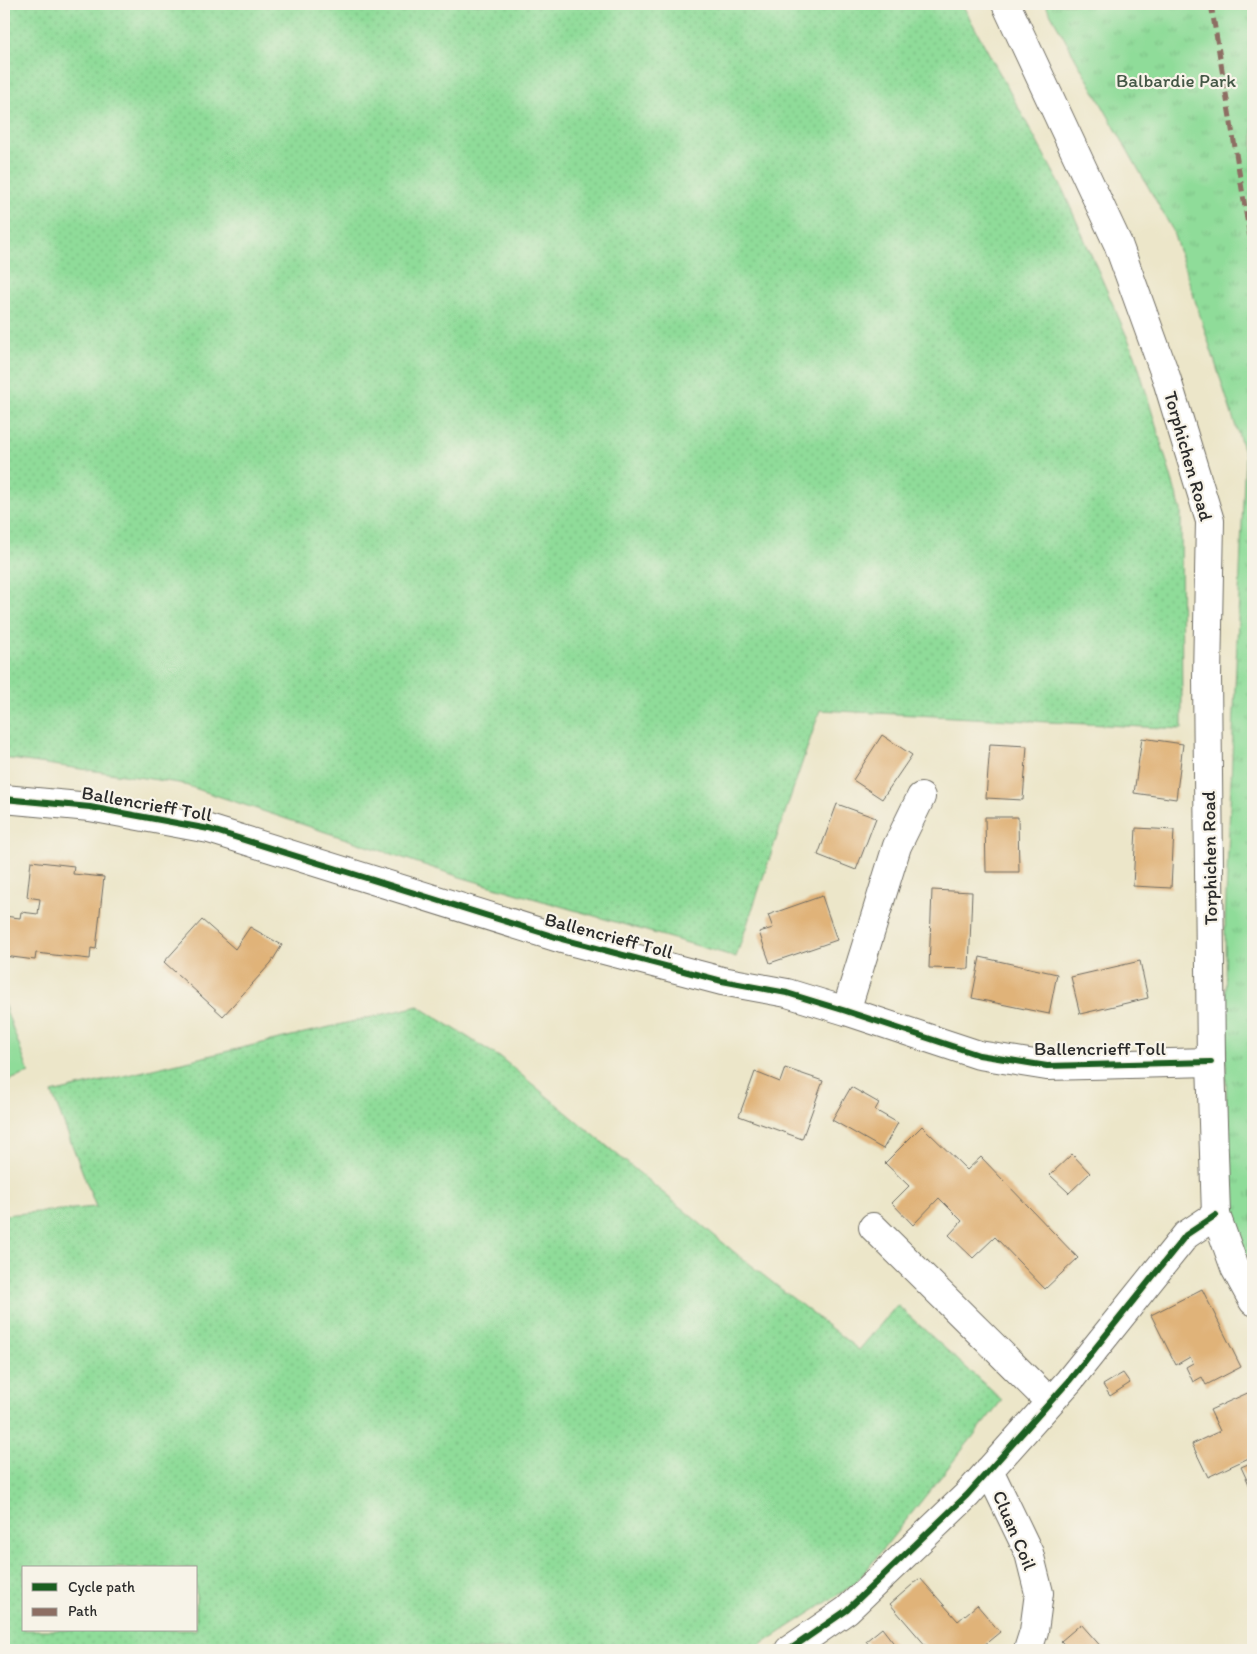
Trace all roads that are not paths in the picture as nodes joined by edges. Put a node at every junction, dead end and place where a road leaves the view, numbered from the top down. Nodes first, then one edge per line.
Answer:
1 (1006, 4) edge
2 (921, 797) dead end
3 (4, 799) edge
4 (846, 1011) junction
5 (1211, 1062) junction
6 (1216, 1215) junction
7 (873, 1226) dead end
8 (1253, 1301) edge
9 (1050, 1402) junction
10 (989, 1470) junction
11 (789, 1650) edge
12 (1028, 1650) edge

1 - 5 street, Torphichen Road
2 - 4 street
3 - 4 street, Ballencrieff Toll
4 - 5 street, Ballencrieff Toll
5 - 6 street, Torphichen Road
6 - 8 street, Torphichen Road
6 - 9 street
7 - 9 street
9 - 10 street
10 - 11 street
10 - 12 street, Cluan Coil

